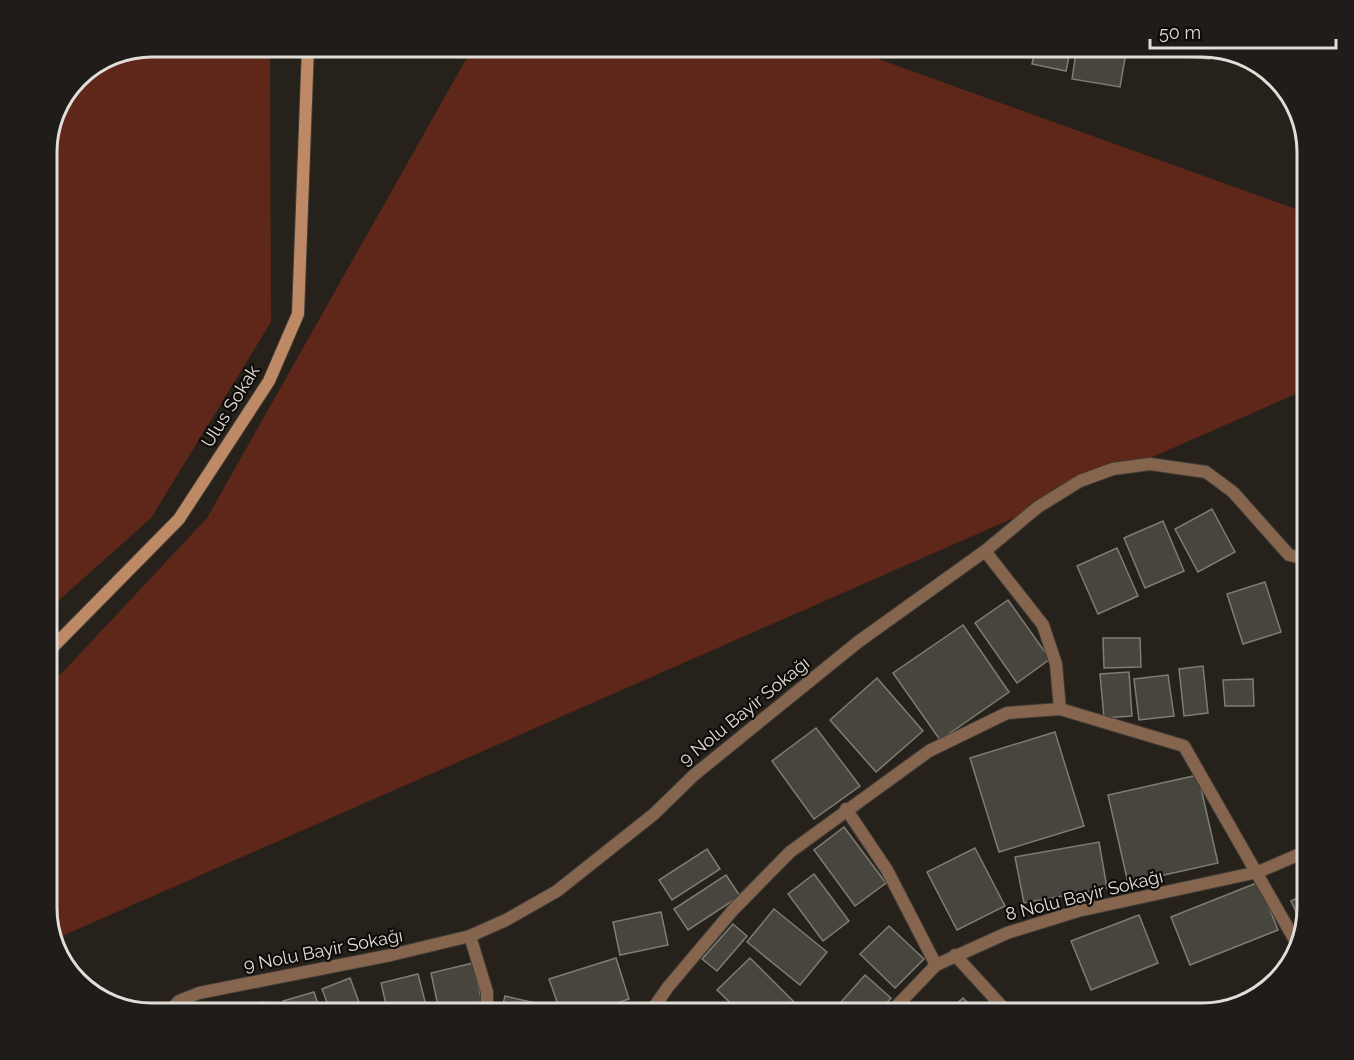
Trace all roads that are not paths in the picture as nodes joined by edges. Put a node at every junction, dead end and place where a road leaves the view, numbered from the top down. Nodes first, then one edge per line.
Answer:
1 (308, 57) edge
2 (985, 551) junction
3 (1297, 557) edge
4 (57, 643) edge
5 (1060, 709) junction
6 (846, 809) junction
7 (1297, 855) edge
8 (1258, 872) junction
9 (470, 936) junction
10 (1293, 936) edge
11 (955, 955) junction
12 (936, 965) junction
13 (176, 1003) edge
14 (487, 1003) edge
15 (657, 1003) edge
16 (900, 1003) edge
17 (998, 1003) edge

1 - 4 street, Ulus Sokak
2 - 3 street, 9 Nolu Bayir Sokağı
2 - 5 street
2 - 9 street, 9 Nolu Bayir Sokağı
5 - 6 street
5 - 8 street
6 - 12 street
6 - 15 street
7 - 8 street, 8 Nolu Bayir Sokağı
8 - 10 street
8 - 11 street, 8 Nolu Bayir Sokağı
9 - 13 street, 9 Nolu Bayir Sokağı
9 - 14 street
11 - 12 street, 8 Nolu Bayir Sokağı
11 - 17 street
12 - 16 street, 8 Nolu Bayir Sokağı

